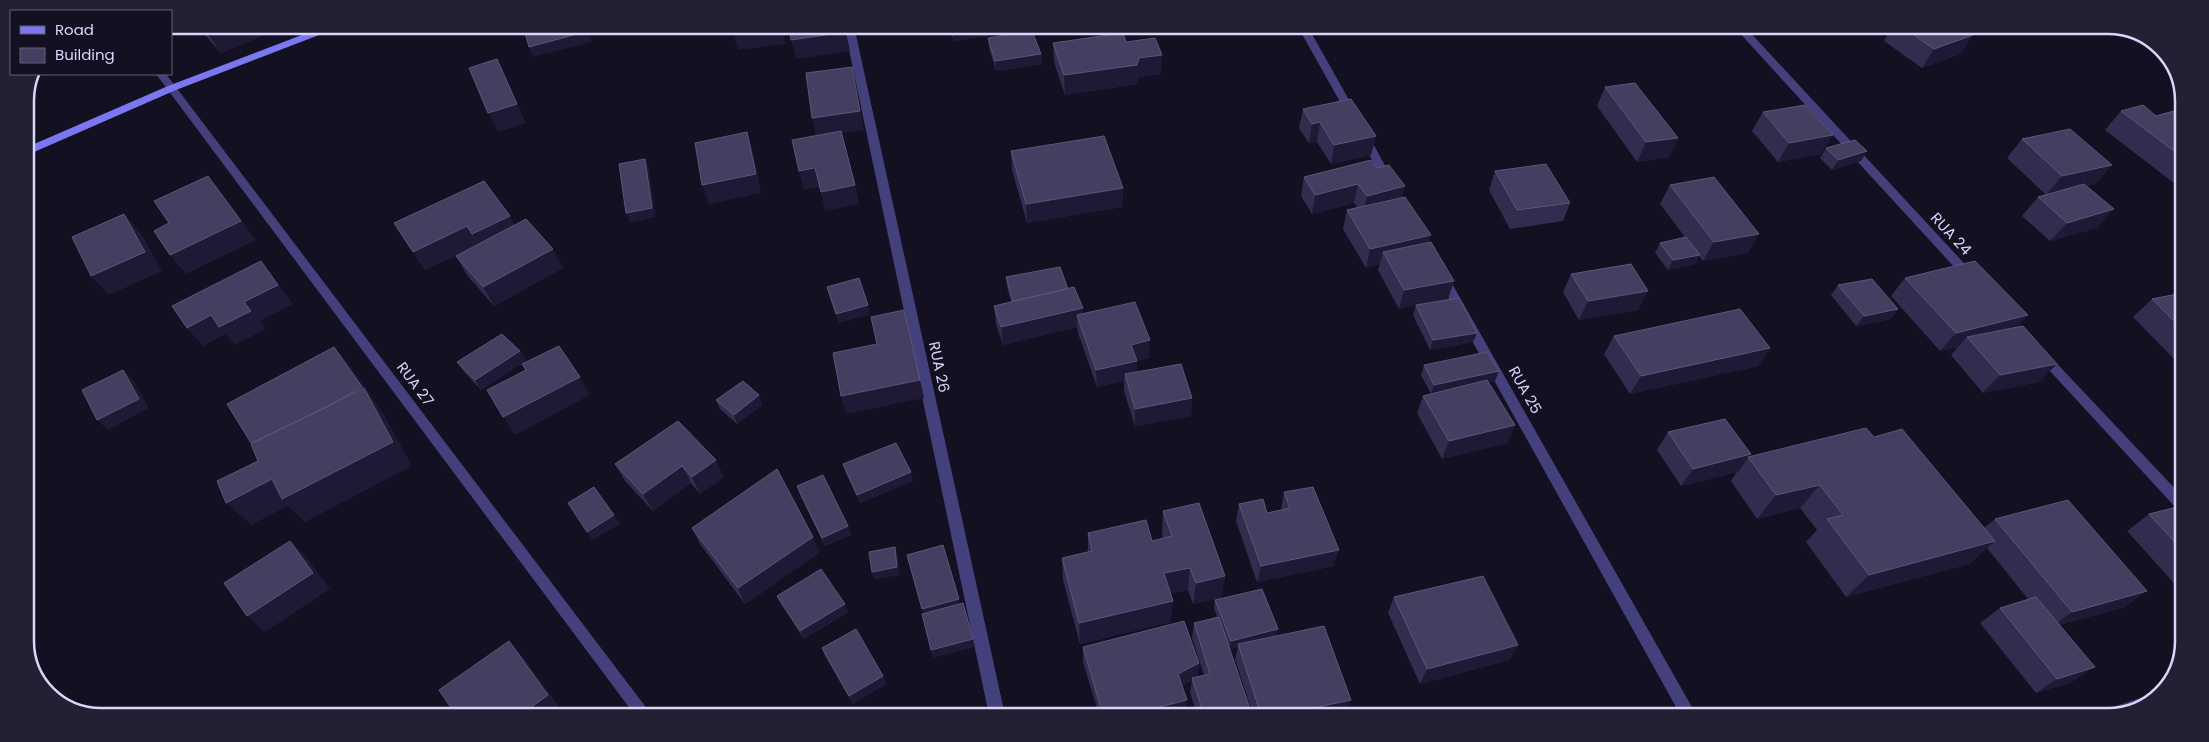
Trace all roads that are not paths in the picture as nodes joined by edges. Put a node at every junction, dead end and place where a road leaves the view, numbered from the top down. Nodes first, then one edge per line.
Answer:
1 (311, 34) edge
2 (851, 34) edge
3 (1307, 34) edge
4 (1746, 34) edge
5 (162, 75) edge
6 (172, 88) junction
7 (34, 148) edge
8 (1396, 193) edge
9 (1435, 263) edge
10 (1977, 284) edge
11 (2032, 343) edge
12 (2175, 498) edge
13 (638, 708) edge
14 (995, 708) edge
15 (1685, 708) edge

1 - 6 main road
2 - 14 street, RUA 26
3 - 8 street
4 - 10 street, RUA 24
5 - 6 street, RUA 27
6 - 7 main road
6 - 13 street, RUA 27
9 - 15 street, RUA 25
11 - 12 street

